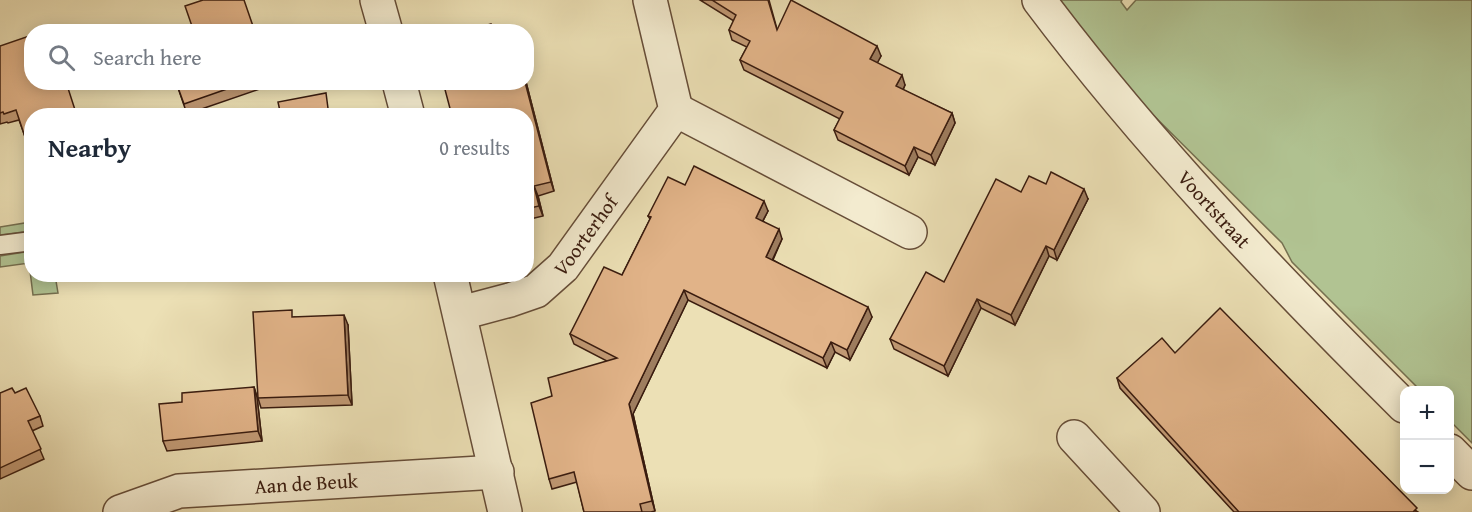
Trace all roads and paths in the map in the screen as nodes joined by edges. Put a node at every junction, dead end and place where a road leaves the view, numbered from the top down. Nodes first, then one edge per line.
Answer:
1 (377, 0) edge
2 (650, 0) edge
3 (1039, 0) edge
4 (384, 24) edge
5 (401, 90) edge
6 (406, 108) edge
7 (676, 111) junction
8 (910, 232) dead end
9 (24, 242) edge
10 (0, 245) edge
11 (452, 282) edge
12 (461, 313) junction
13 (1400, 402) edge
14 (1074, 437) dead end
15 (1454, 456) edge
16 (497, 472) junction
17 (1472, 473) edge
18 (120, 512) edge
19 (505, 512) edge
20 (1143, 512) edge

1 - 4 street
2 - 7 street
3 - 13 street, Voortstraat
5 - 6 street
7 - 8 street
7 - 12 street, Voorterhof
9 - 10 lane
11 - 12 street
12 - 16 street
14 - 20 street
15 - 17 street
16 - 18 street, Aan de Beuk
16 - 19 street

